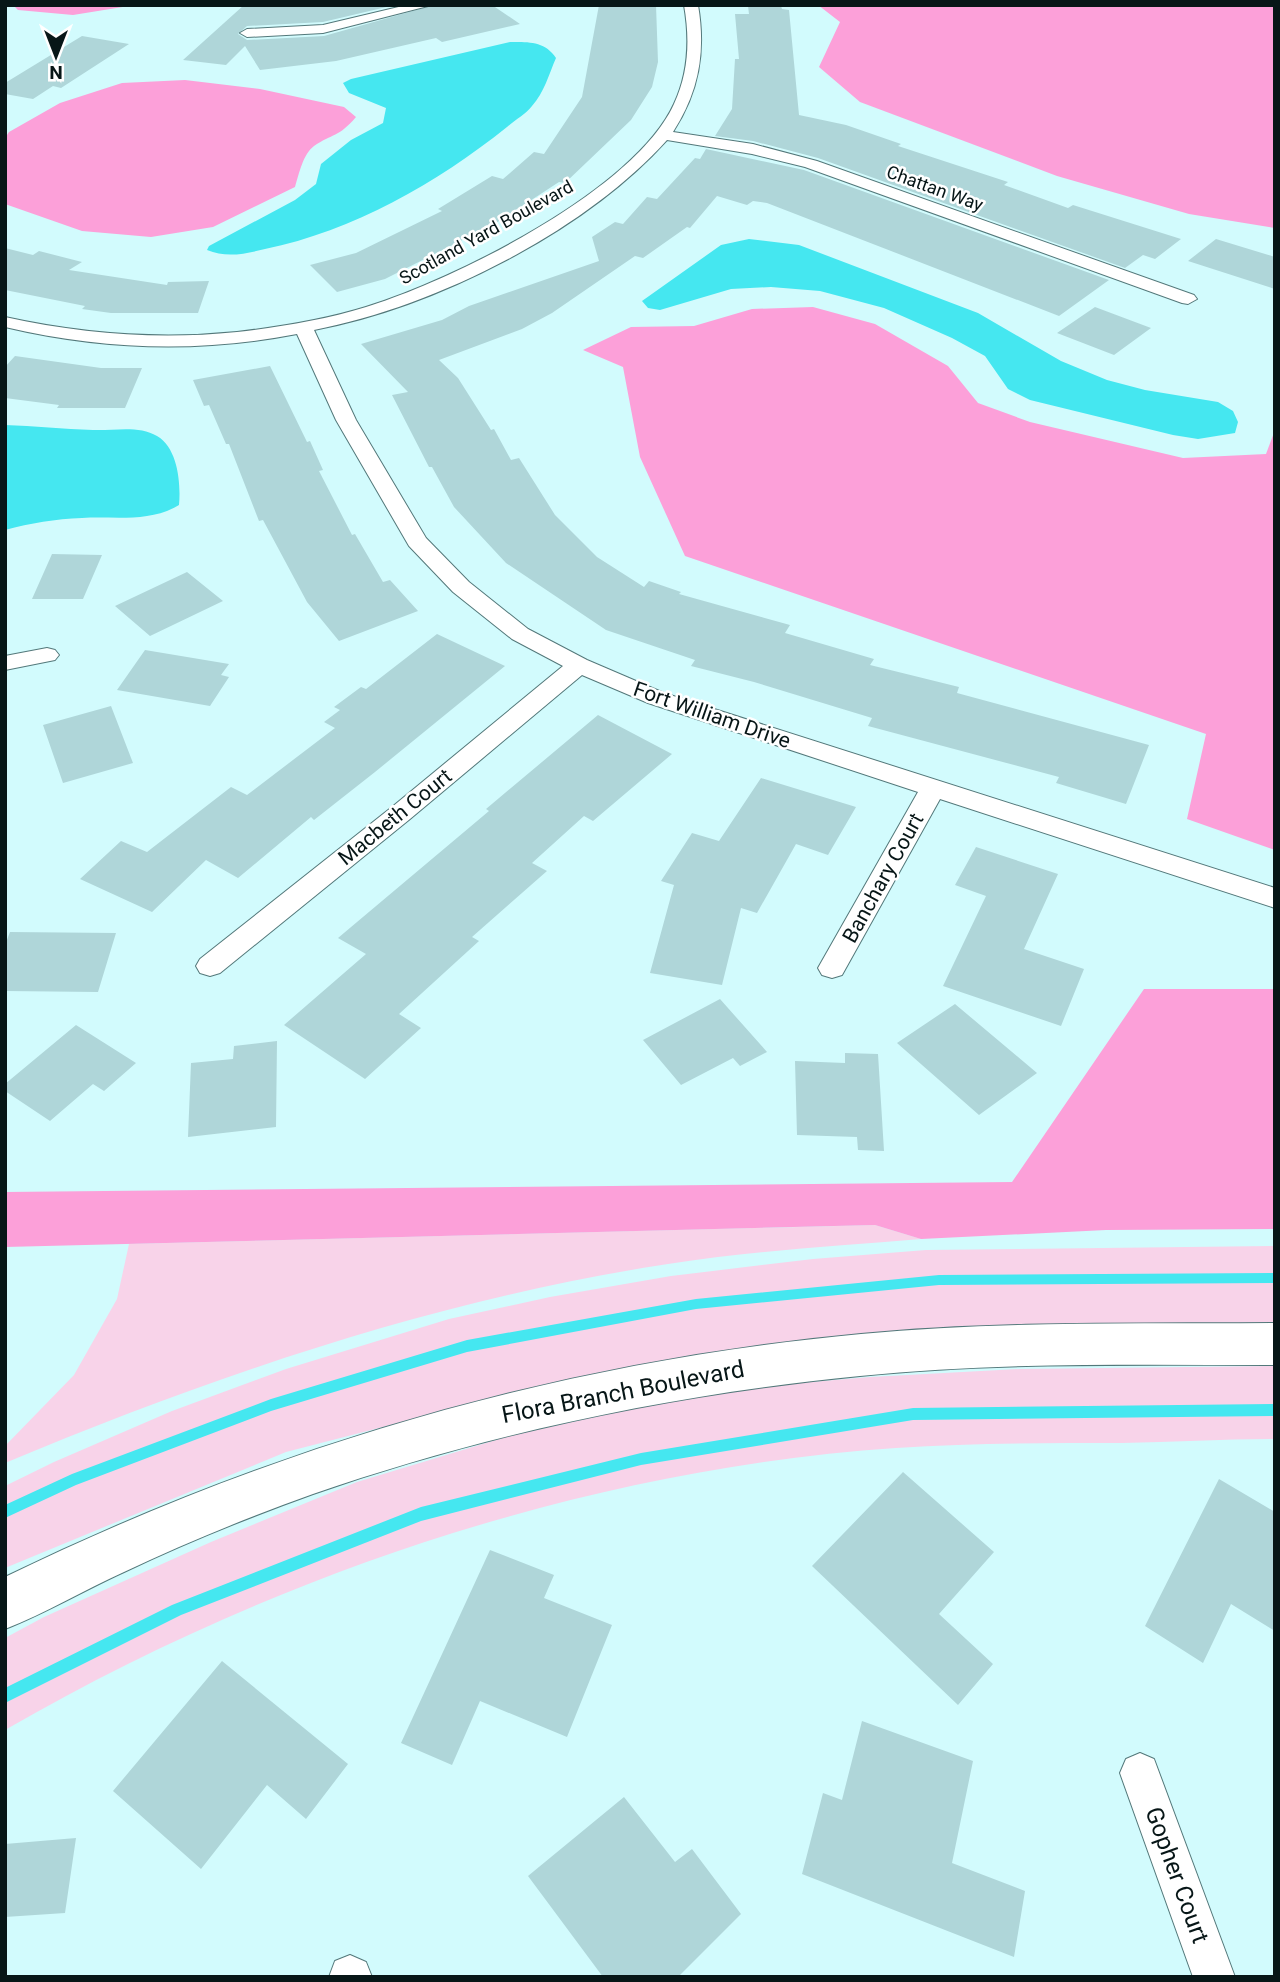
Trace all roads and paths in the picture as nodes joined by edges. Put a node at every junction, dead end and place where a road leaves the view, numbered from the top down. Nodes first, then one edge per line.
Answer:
1 (425, 5) edge
2 (691, 5) edge
3 (247, 33) dead end
4 (664, 135) junction
5 (1188, 299) dead end
6 (5, 322) edge
7 (303, 326) junction
8 (47, 655) dead end
9 (5, 663) edge
10 (579, 665) junction
11 (933, 788) junction
12 (1275, 898) edge
13 (210, 966) dead end
14 (832, 968) dead end
15 (1275, 1344) edge
16 (5, 1604) edge
17 (1140, 1773) dead end
18 (1214, 1977) edge

1 - 3 street
2 - 4 street, Scotland Yard Boulevard
4 - 5 street, Chattan Way
4 - 7 street, Scotland Yard Boulevard
6 - 7 street, Scotland Yard Boulevard
7 - 10 street, Fort William Drive
8 - 9 street
10 - 11 street, Fort William Drive
10 - 13 street, Macbeth Court
11 - 12 street, Fort William Drive
11 - 14 street, Banchary Court
15 - 16 street, Flora Branch Boulevard
17 - 18 street, Gopher Court

